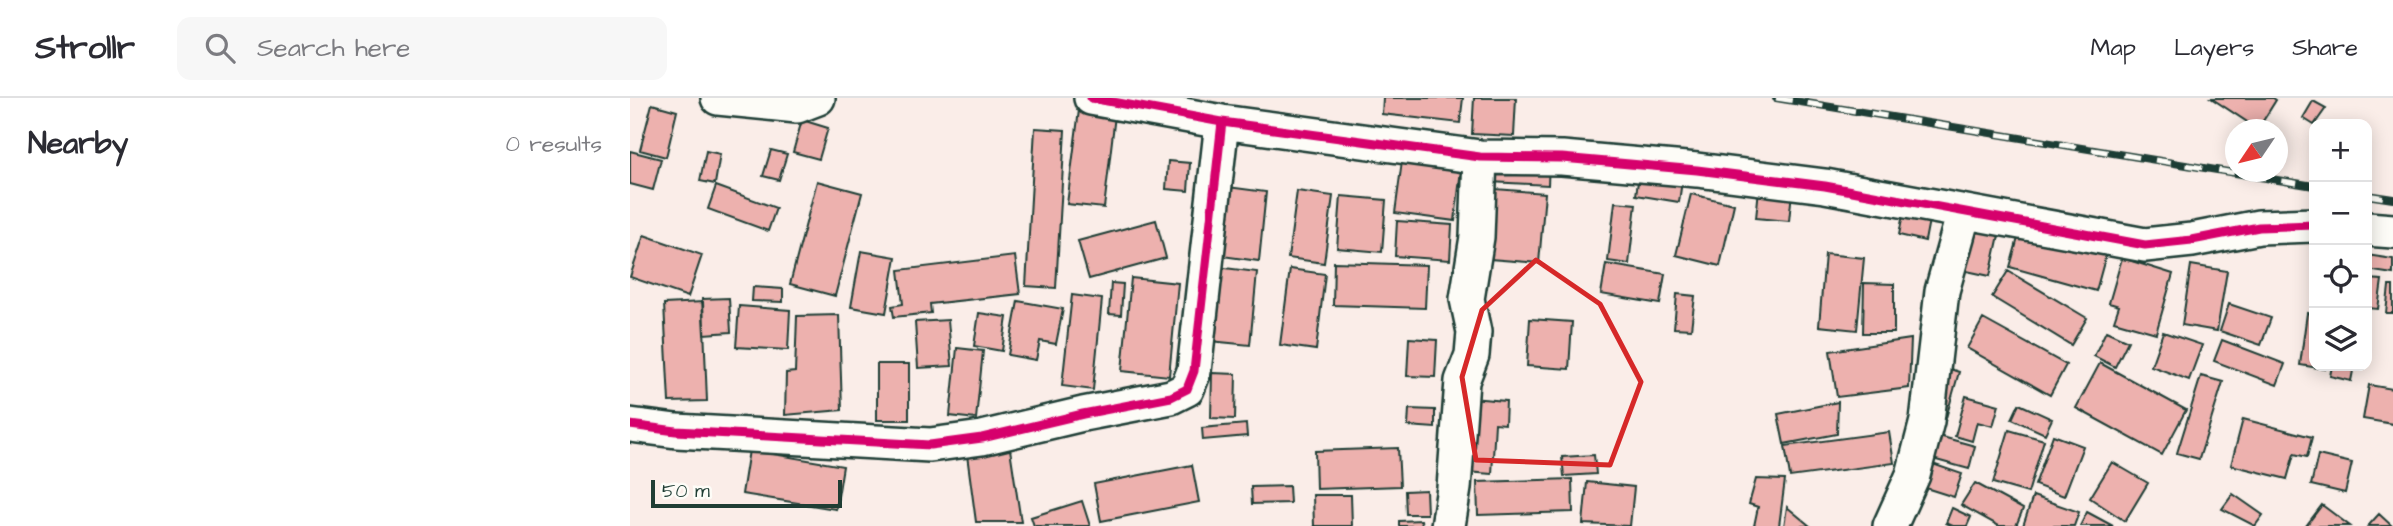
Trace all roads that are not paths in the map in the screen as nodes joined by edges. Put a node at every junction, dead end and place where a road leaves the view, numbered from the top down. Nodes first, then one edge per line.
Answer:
1 (718, 98) edge
2 (818, 98) edge
3 (1091, 98) edge
4 (1222, 122) junction
5 (1480, 157) junction
6 (1964, 212) junction
7 (2309, 225) edge
8 (2372, 229) edge
9 (2393, 231) edge
10 (630, 425) edge
11 (1448, 526) edge
12 (1890, 526) edge

1 - 2 street
3 - 4 street
4 - 5 street
4 - 10 street
5 - 6 street
5 - 11 street
6 - 7 street
6 - 12 street
8 - 9 street

